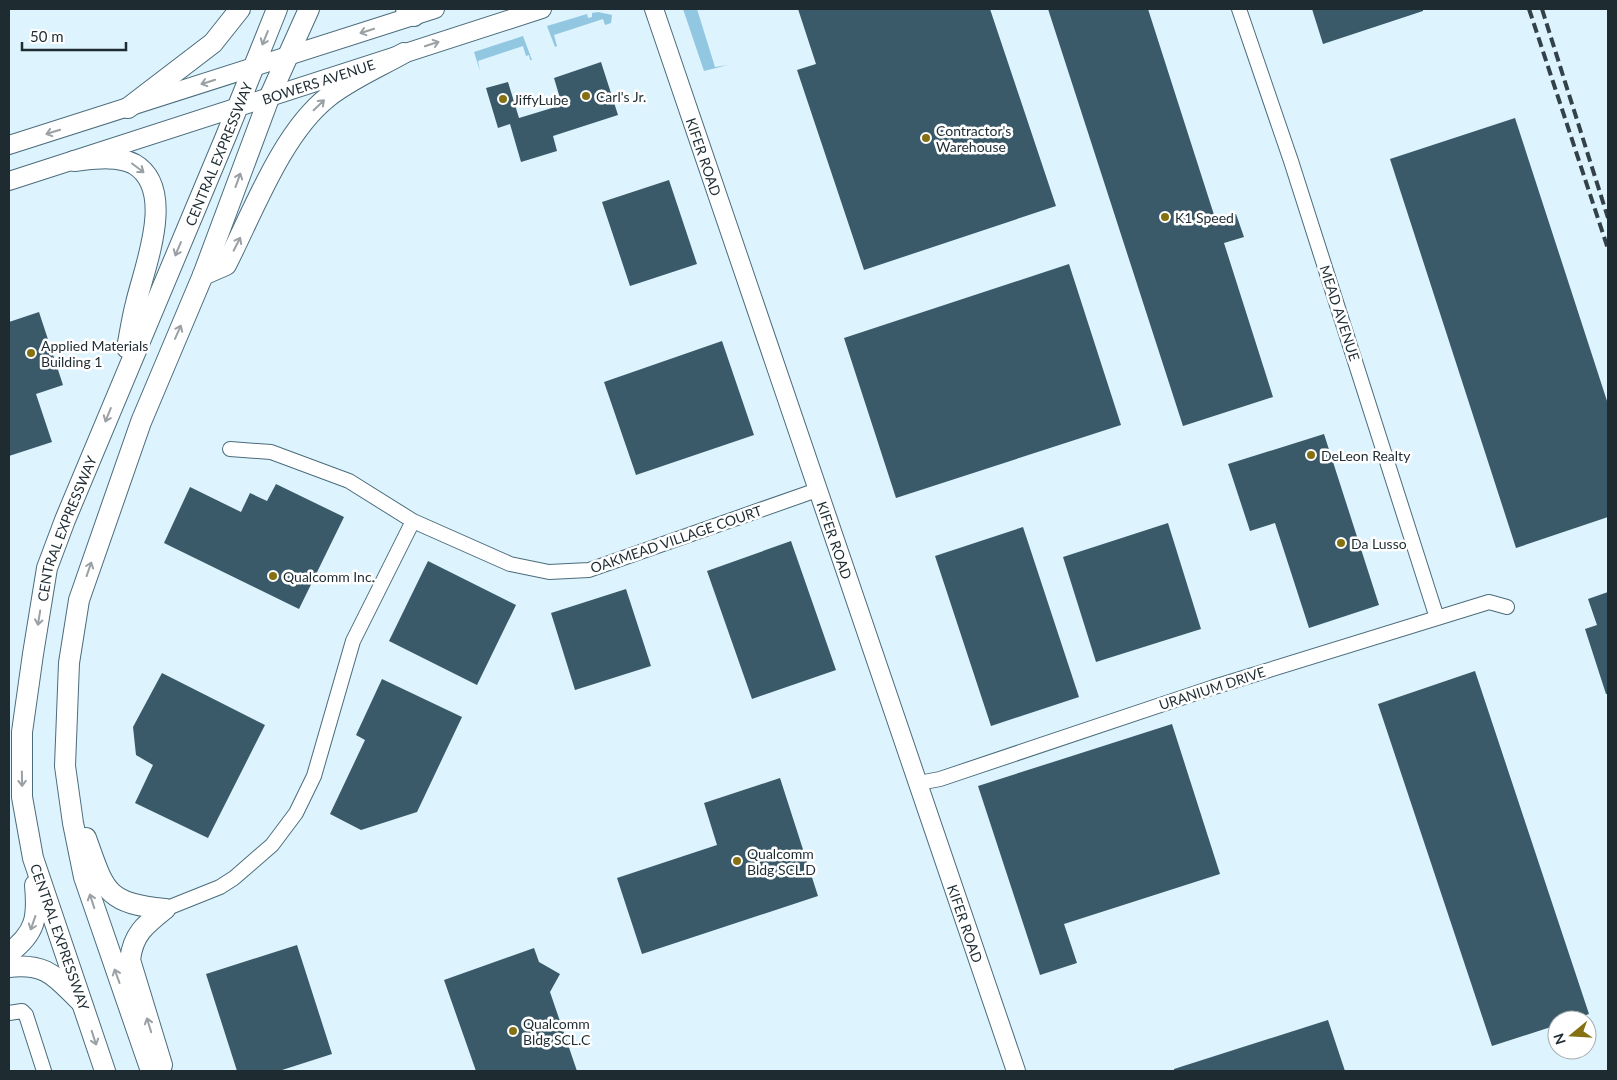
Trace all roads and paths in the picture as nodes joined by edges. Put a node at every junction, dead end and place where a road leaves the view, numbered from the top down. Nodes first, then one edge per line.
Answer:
1 (240, 9) edge
2 (277, 9) edge
3 (309, 9) edge
4 (435, 9) edge
5 (542, 9) edge
6 (654, 9) edge
7 (1239, 9) edge
8 (410, 12) edge
9 (404, 53) junction
10 (288, 57) junction
11 (254, 67) junction
12 (269, 98) junction
13 (128, 108) junction
14 (238, 108) junction
15 (9, 145) edge
16 (74, 161) junction
17 (9, 181) edge
18 (203, 275) junction
19 (121, 384) junction
20 (230, 448) dead end
21 (817, 490) junction
22 (413, 521) junction
23 (1507, 608) dead end
24 (1437, 618) junction
25 (70, 663) junction
26 (919, 783) junction
27 (33, 858) junction
28 (165, 909) junction
29 (9, 953) edge
30 (9, 967) edge
31 (83, 1005) junction
32 (9, 1013) edge
33 (44, 1071) edge
34 (105, 1071) edge
35 (150, 1071) edge
36 (164, 1071) edge
37 (1016, 1071) edge

1 - 13 highway
2 -> 11 highway, CENTRAL EXPRESSWAY
3 - 10 highway, CENTRAL EXPRESSWAY
4 - 8 main road
9 -> 5 main road, BOWERS AVENUE
6 - 21 main road, KIFER ROAD
7 - 24 street, MEAD AVENUE
8 -> 10 main road
9 - 12 main road, BOWERS AVENUE
18 -> 9 highway
10 - 11 main road
10 - 12 highway, CENTRAL EXPRESSWAY
11 -> 13 main road
11 - 14 highway, CENTRAL EXPRESSWAY
12 - 14 main road, BOWERS AVENUE
18 -> 12 highway, CENTRAL EXPRESSWAY
13 -> 15 main road
14 - 16 main road, BOWERS AVENUE
14 -> 19 highway, CENTRAL EXPRESSWAY
16 - 17 main road, BOWERS AVENUE
16 -> 19 highway
25 -> 18 highway, CENTRAL EXPRESSWAY
19 -> 27 highway, CENTRAL EXPRESSWAY
20 - 22 street, OAKMEAD VILLAGE COURT
21 - 22 street, OAKMEAD VILLAGE COURT
21 - 26 main road, KIFER ROAD
22 - 28 street
23 - 24 street, URANIUM DRIVE
24 - 26 street, URANIUM DRIVE
25 - 28 highway
35 -> 25 highway, CENTRAL EXPRESSWAY
26 - 37 main road, KIFER ROAD
27 -> 29 highway
27 - 31 highway, CENTRAL EXPRESSWAY
36 -> 28 highway
30 - 31 highway
31 -> 34 highway, CENTRAL EXPRESSWAY
32 - 33 street

